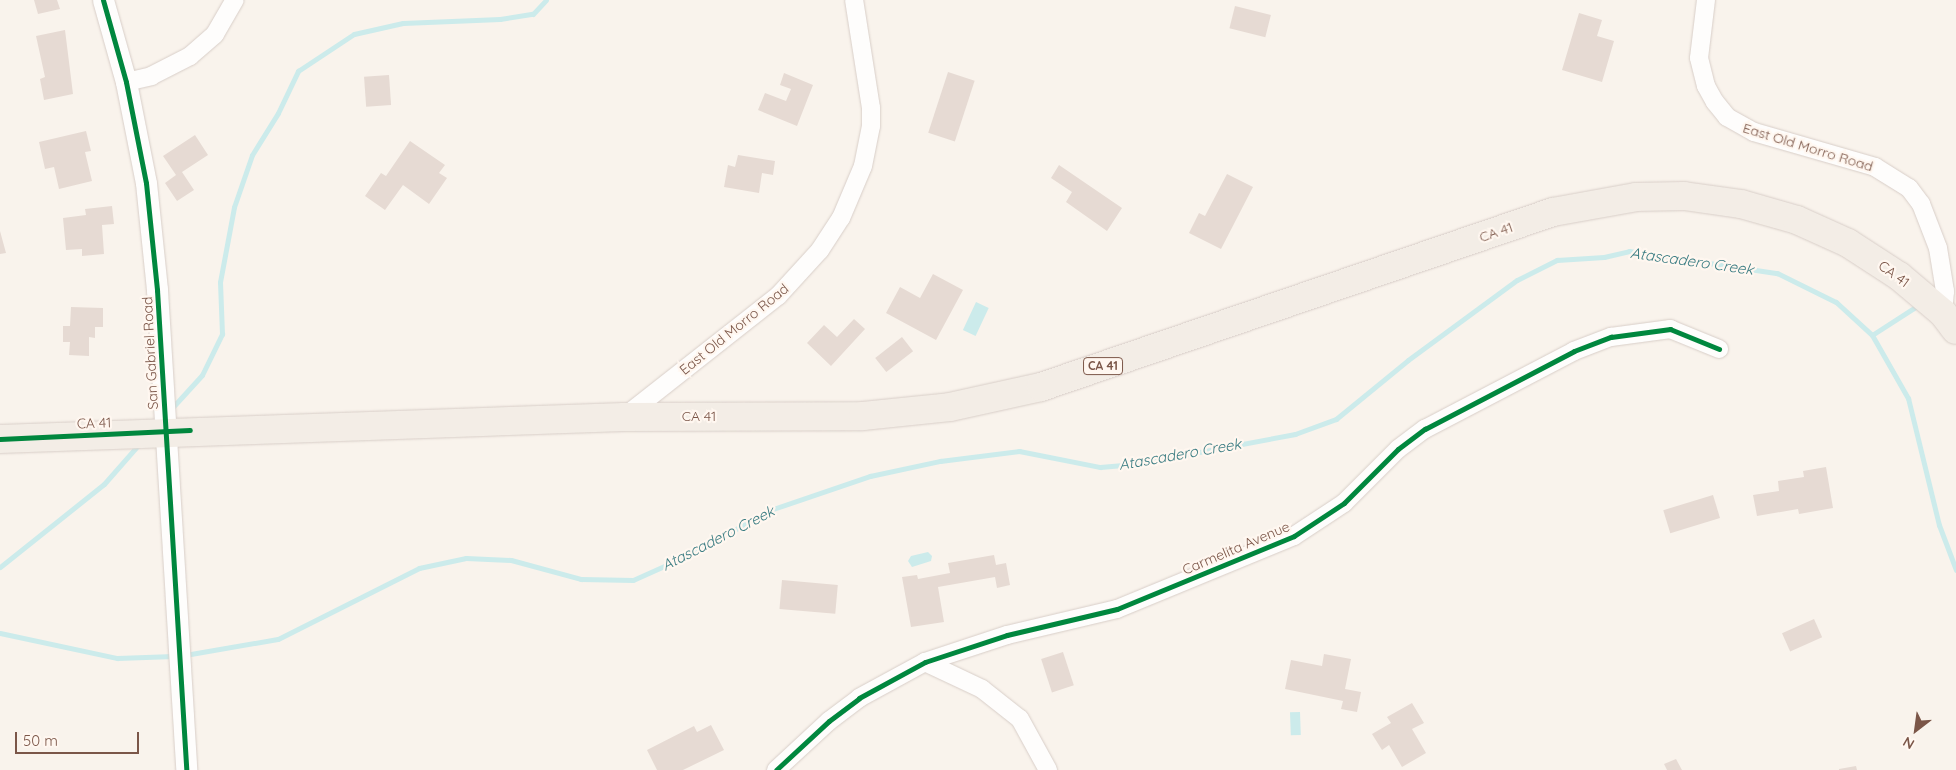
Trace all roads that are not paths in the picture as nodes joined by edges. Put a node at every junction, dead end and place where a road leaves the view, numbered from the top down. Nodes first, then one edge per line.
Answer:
1 (103, 0) edge
2 (235, 0) edge
3 (854, 0) edge
4 (1706, 0) edge
5 (126, 82) junction
6 (1949, 322) edge
7 (1719, 349) dead end
8 (624, 417) junction
9 (166, 432) junction
10 (0, 439) edge
11 (925, 662) junction
12 (186, 770) edge
13 (776, 770) edge
14 (1048, 770) edge

1 - 5 street, San Gabriel Road
2 - 5 street
3 - 8 street, East Old Morro Road
4 - 6 street, East Old Morro Road
5 - 9 street, San Gabriel Road
6 - 8 main road, CA 41 / CA 41
7 - 11 street, Carmelita Avenue
8 - 9 main road, CA 41 / CA 41
9 - 10 main road, CA 41 / CA 41
9 - 12 street, San Gabriel Road
11 - 13 street, Carmelita Avenue
11 - 14 street

